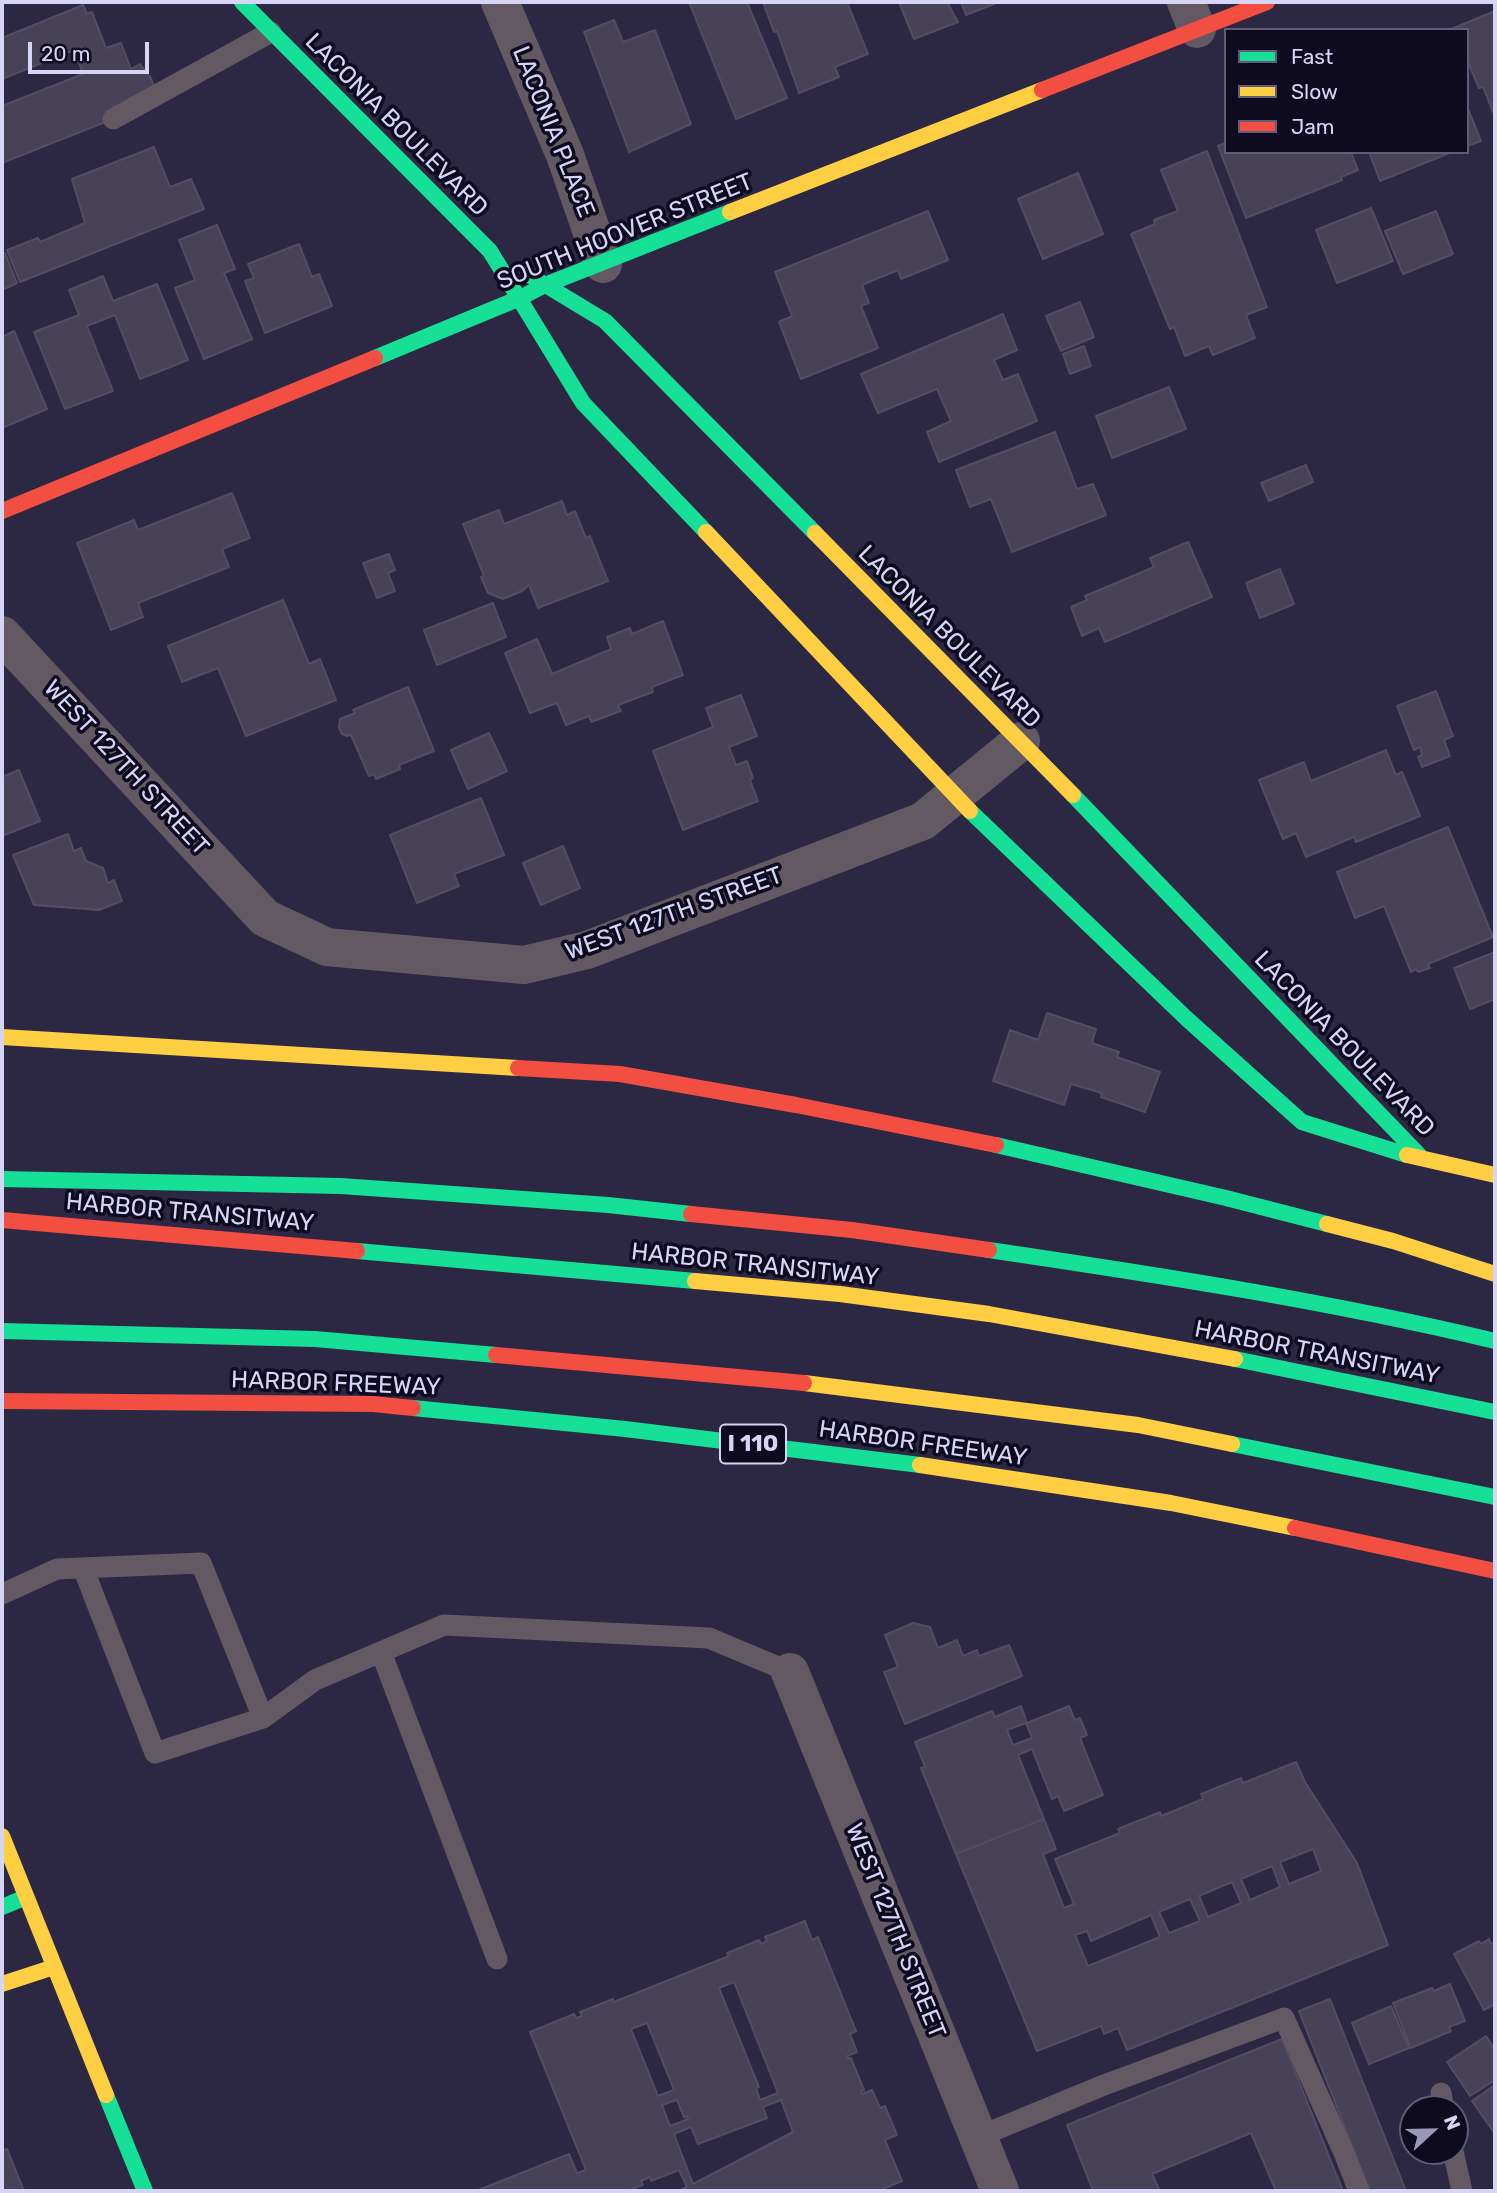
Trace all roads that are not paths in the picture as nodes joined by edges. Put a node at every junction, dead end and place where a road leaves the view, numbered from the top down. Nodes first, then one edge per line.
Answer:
1 (242, 2) edge
2 (500, 2) edge
3 (1267, 2) edge
4 (1191, 16) edge
5 (271, 32) junction
6 (113, 119) dead end
7 (490, 251) junction
8 (603, 264) junction
9 (545, 285) junction
10 (520, 298) junction
11 (2, 511) edge
12 (2, 635) edge
13 (1020, 741) junction
14 (954, 795) junction
15 (2, 1037) edge
16 (1424, 1160) junction
17 (1495, 1175) edge
18 (2, 1179) edge
19 (2, 1220) edge
20 (1495, 1274) edge
21 (2, 1331) edge
22 (1495, 1341) edge
23 (2, 1401) edge
24 (1495, 1412) edge
25 (1495, 1497) edge
26 (83, 1568) junction
27 (1495, 1571) edge
28 (2, 1594) edge
29 (381, 1652) junction
30 (790, 1672) joint
31 (263, 1718) junction
32 (2, 1836) edge
33 (26, 1897) junction
34 (2, 1907) edge
35 (497, 1959) dead end
36 (54, 1967) junction
37 (2, 1984) edge
38 (978, 2137) junction
39 (1456, 2165) edge
40 (145, 2191) edge
41 (1000, 2191) edge
42 (1359, 2191) edge
43 (1462, 2191) edge

1 - 5 main road, LACONIA BOULEVARD
2 - 8 street, LACONIA PLACE
3 - 4 main road, SOUTH HOOVER STREET
4 - 8 main road, SOUTH HOOVER STREET
5 - 6 lane
5 - 7 main road, LACONIA BOULEVARD
7 - 9 main road, LACONIA BOULEVARD
7 - 10 main road, LACONIA BOULEVARD
8 - 9 main road, SOUTH HOOVER STREET
9 - 10 main road, SOUTH HOOVER STREET
9 - 13 main road, LACONIA BOULEVARD
10 - 11 main road, SOUTH HOOVER STREET
10 - 14 main road, LACONIA BOULEVARD
12 - 14 street, WEST 127TH STREET
13 - 14 street, WEST 127TH STREET
13 - 16 main road, LACONIA BOULEVARD
14 - 16 main road, LACONIA BOULEVARD
15 - 20 main road
16 - 17 main road
18 - 22 main road
19 - 24 main road, HARBOR TRANSITWAY
21 - 25 main road
23 - 27 main road, HARBOR FREEWAY / I 110
26 - 28 lane
26 - 31 lane
26 - 31 lane
29 - 30 lane
29 - 31 lane
29 - 35 lane
30 - 38 street, WEST 127TH STREET
32 - 33 main road
33 - 34 main road
33 - 36 main road
36 - 37 main road
36 - 40 main road
38 - 41 street, WEST 127TH STREET
38 - 42 lane
39 - 43 lane

